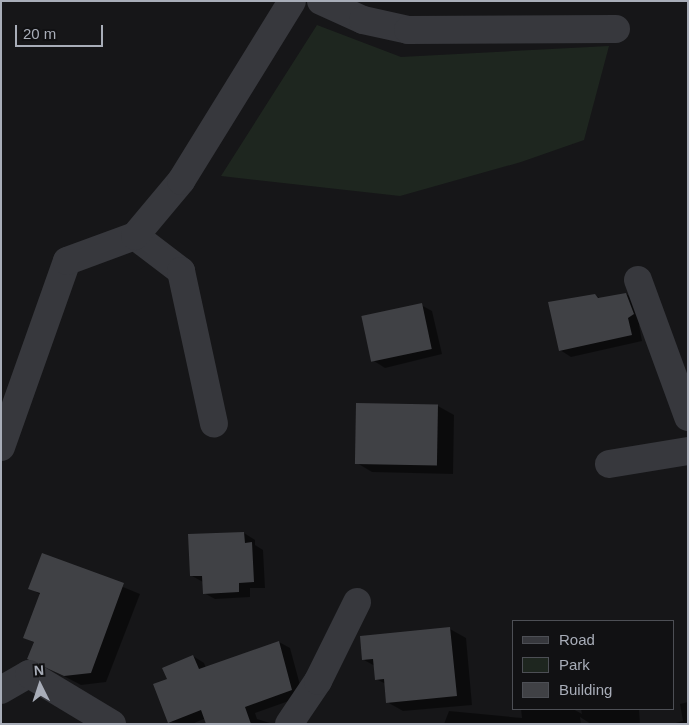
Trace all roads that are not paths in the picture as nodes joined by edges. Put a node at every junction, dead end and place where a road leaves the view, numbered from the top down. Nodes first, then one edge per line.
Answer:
1 (292, 1) edge
2 (321, 1) edge
3 (616, 29) dead end
4 (135, 236) junction
5 (638, 280) dead end
6 (688, 417) edge
7 (214, 423) dead end
8 (1, 447) edge
9 (688, 451) edge
10 (609, 464) dead end
11 (357, 602) dead end
12 (1, 690) edge
13 (112, 724) edge
14 (289, 724) edge

1 - 4 street
2 - 3 street
4 - 7 street
4 - 8 street
5 - 6 street
9 - 10 street
11 - 14 street
12 - 13 street

